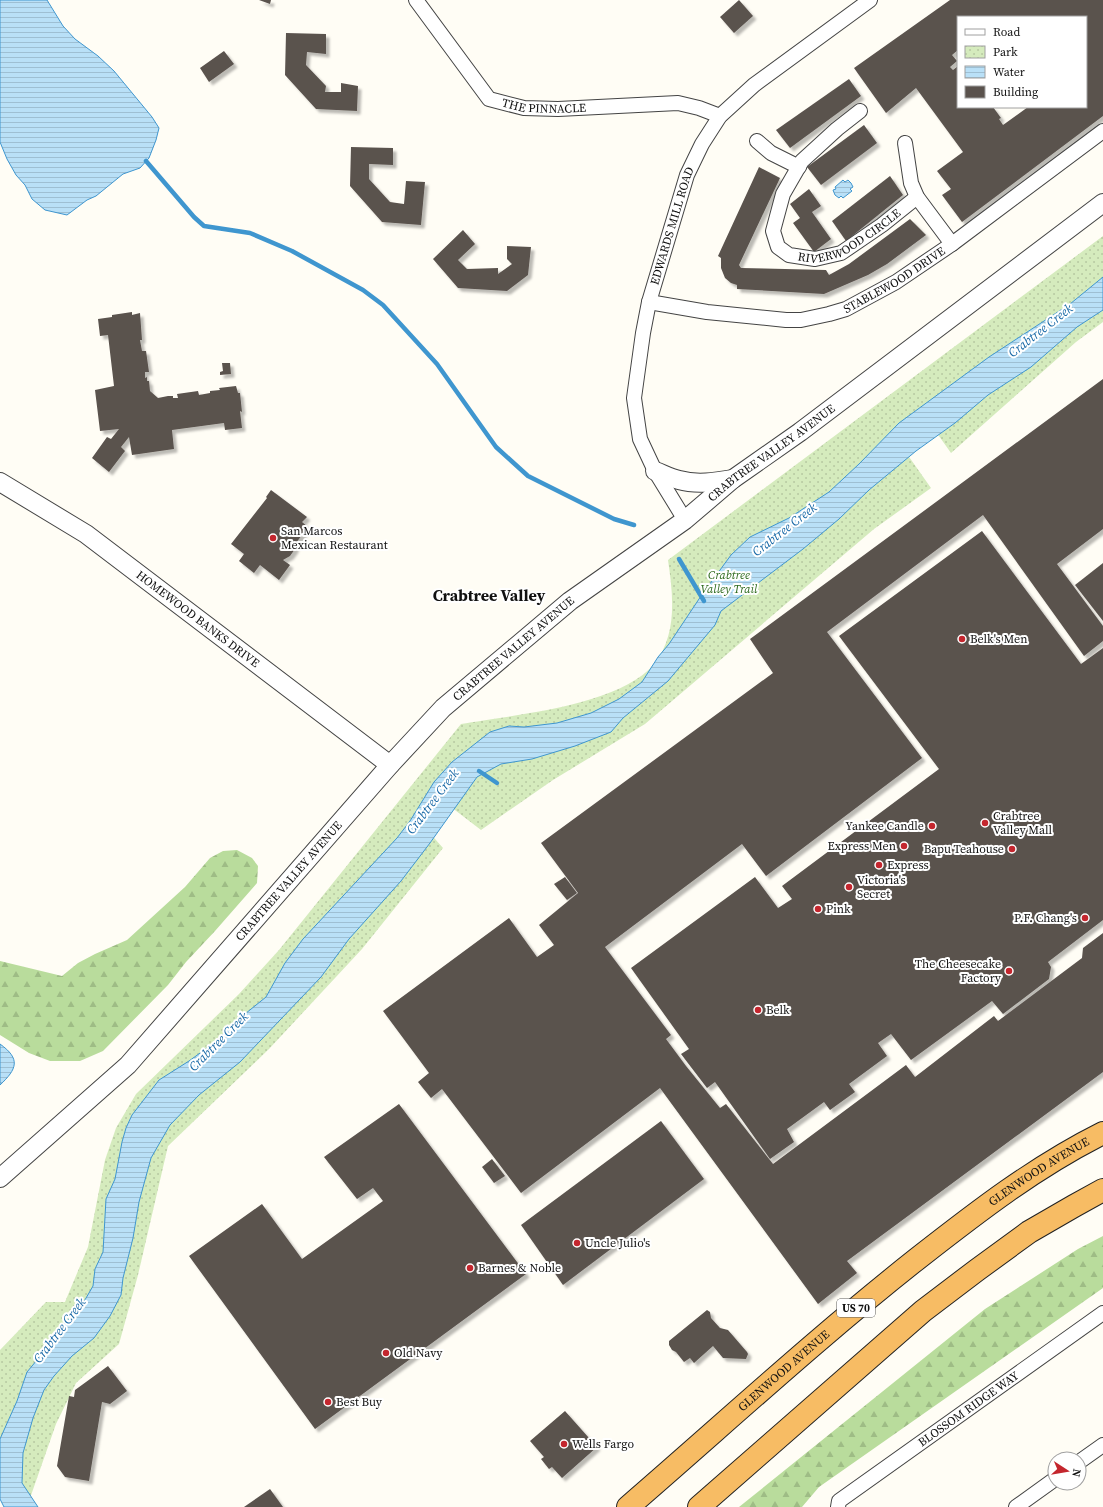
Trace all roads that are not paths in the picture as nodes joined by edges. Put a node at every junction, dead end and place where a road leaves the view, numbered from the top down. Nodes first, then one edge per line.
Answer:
1 (416, 0) edge
2 (870, 0) edge
3 (860, 111) dead end
4 (720, 116) junction
5 (1103, 131) edge
6 (756, 141) dead end
7 (905, 143) dead end
8 (798, 167) junction
9 (917, 196) junction
10 (1103, 204) edge
11 (952, 244) junction
12 (649, 302) junction
13 (656, 471) junction
14 (733, 479) junction
15 (0, 482) edge
16 (685, 520) junction
17 (390, 765) junction
18 (1103, 1133) edge
19 (0, 1178) edge
20 (1103, 1190) edge
21 (1103, 1313) edge
22 (1103, 1445) edge
23 (1087, 1456) edge
24 (1047, 1485) edge
25 (628, 1507) edge
26 (699, 1507) edge
27 (838, 1507) edge
28 (1016, 1507) edge

1 - 4 street, THE PINNACLE
2 - 4 street, EDWARDS MILL ROAD
3 - 8 street, RIVERWOOD CIRCLE
4 - 12 street, EDWARDS MILL ROAD
5 - 11 street, STABLEWOOD DRIVE
6 - 8 street
7 - 9 street
8 - 9 street, RIVERWOOD CIRCLE
9 - 11 street
10 - 14 street, CRABTREE VALLEY AVENUE
11 - 12 street, STABLEWOOD DRIVE
12 - 13 street, EDWARDS MILL ROAD
13 - 14 street
13 - 16 street, EDWARDS MILL ROAD
14 - 16 street, CRABTREE VALLEY AVENUE
15 - 17 street, HOMEWOOD BANKS DRIVE
16 - 17 street, CRABTREE VALLEY AVENUE
17 - 19 street, CRABTREE VALLEY AVENUE
18 - 25 highway, GLENWOOD AVENUE / US 70
20 - 26 highway
21 - 27 street, BLOSSOM RIDGE WAY
22 - 23 street
24 - 28 street

